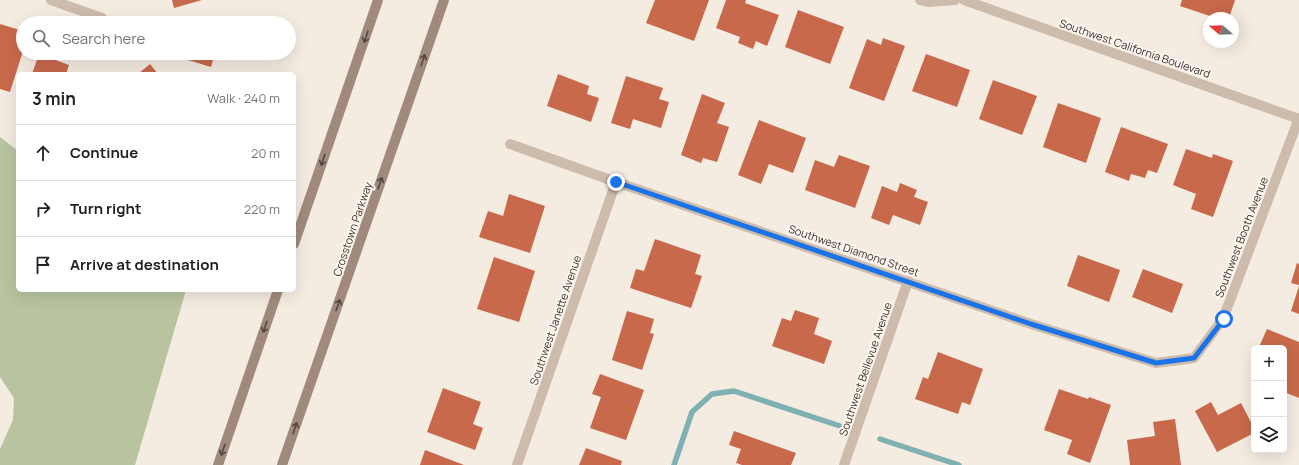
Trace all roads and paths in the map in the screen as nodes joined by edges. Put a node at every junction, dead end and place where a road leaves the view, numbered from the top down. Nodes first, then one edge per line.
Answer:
1 (51, 0) edge
2 (378, 0) edge
3 (444, 0) edge
4 (920, 0) edge
5 (955, 0) edge
6 (964, 0) edge
7 (96, 16) edge
8 (1299, 119) edge
9 (510, 144) dead end
10 (616, 182) junction
11 (296, 238) edge
12 (908, 281) junction
13 (277, 292) edge
14 (1194, 358) joint
15 (218, 465) edge
16 (282, 465) edge
17 (517, 465) edge
18 (844, 465) edge

1 - 7 street
2 -> 11 main road
16 -> 3 main road, Crosstown Parkway
4 - 5 street
6 - 8 street, Southwest California Boulevard
8 - 14 street, Southwest Booth Avenue
9 - 10 street, Southwest Diamond Street
10 - 12 street, Southwest Diamond Street
10 - 17 street, Southwest Janette Avenue
12 - 14 street, Southwest Diamond Street
12 - 18 street, Southwest Bellevue Avenue
13 -> 15 main road

